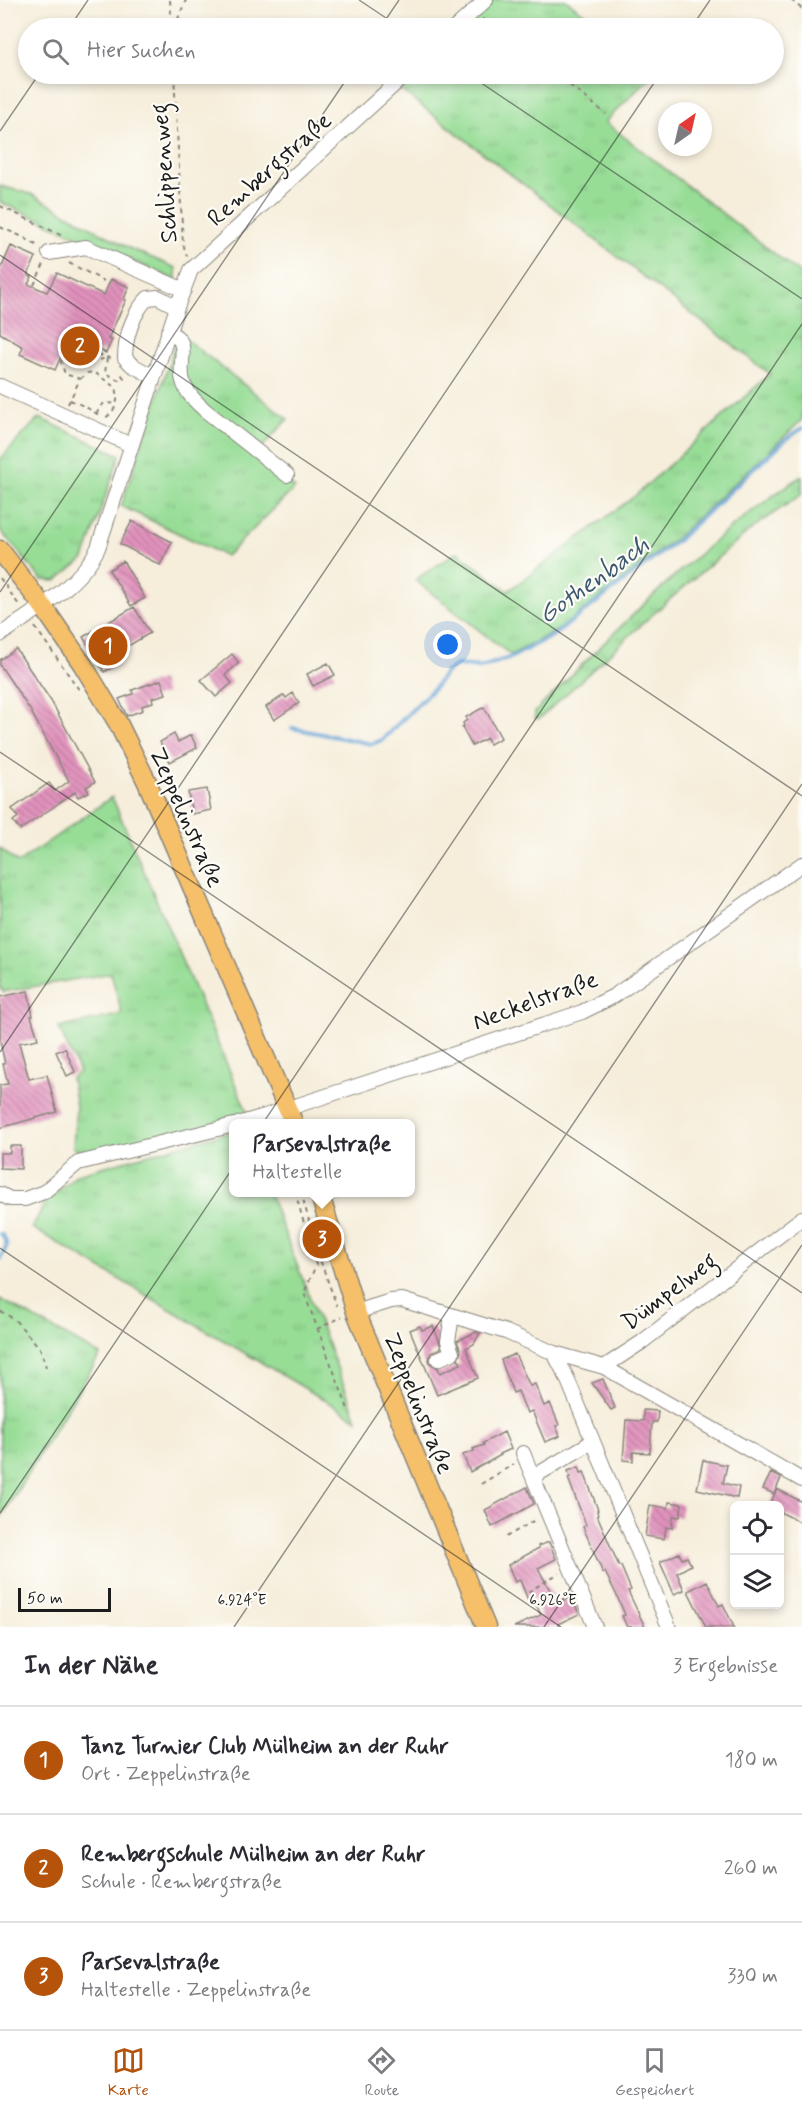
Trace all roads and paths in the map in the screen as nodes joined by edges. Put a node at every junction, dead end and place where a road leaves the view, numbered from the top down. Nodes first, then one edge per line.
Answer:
1 (170, 0) edge
2 (186, 0) edge
3 (486, 0) edge
4 (791, 0) edge
5 (802, 9) edge
6 (471, 14) junction
7 (172, 18) edge
8 (178, 18) edge
9 (467, 18) edge
10 (479, 18) edge
11 (175, 84) edge
12 (395, 84) edge
13 (568, 84) edge
14 (606, 114) dead end
15 (0, 206) edge
16 (0, 227) edge
17 (86, 248) junction
18 (49, 253) junction
19 (191, 270) junction
20 (104, 281) dead end
21 (34, 285) dead end
22 (184, 290) junction
23 (177, 307) junction
24 (168, 332) junction
25 (98, 354) dead end
26 (107, 358) junction
27 (112, 360) dead end
28 (116, 367) dead end
29 (154, 377) junction
30 (80, 379) junction
31 (0, 386) edge
32 (70, 400) junction
33 (116, 403) junction
34 (55, 411) junction
35 (96, 414) junction
36 (131, 445) junction
37 (287, 475) dead end
38 (0, 550) edge
39 (0, 578) edge
40 (42, 605) junction
41 (27, 616) junction
42 (0, 634) edge
43 (85, 698) dead end
44 (802, 864) edge
45 (290, 1116) edge
46 (270, 1119) edge
47 (229, 1126) edge
48 (0, 1194) edge
49 (296, 1197) edge
50 (321, 1197) edge
51 (802, 1218) edge
52 (0, 1311) edge
53 (356, 1312) junction
54 (452, 1316) junction
55 (316, 1329) junction
56 (554, 1353) junction
57 (438, 1359) dead end
58 (46, 1367) dead end
59 (603, 1367) junction
60 (348, 1409) dead end
61 (592, 1442) junction
62 (524, 1455) joint
63 (533, 1477) junction
64 (802, 1480) edge
65 (481, 1484) dead end
66 (548, 1512) junction
67 (506, 1537) dead end
68 (570, 1567) junction
69 (528, 1592) dead end
70 (486, 1627) edge
71 (595, 1627) edge
72 (669, 1627) edge

1 - 7 path
2 - 8 path
3 - 6 street
4 - 5 path
6 - 9 street
6 - 10 path
11 - 19 path, Schlippenweg
12 - 19 street, Rembergstraße
13 - 14 path
15 - 17 path
16 - 18 path
17 - 18 street
17 - 22 street
18 - 20 path
18 - 21 path
19 - 22 street, Rembergstraße
22 - 23 street, Rembergstraße
23 - 24 street, Rembergstraße
23 - 29 street
24 - 29 street, Rembergstraße
24 - 37 street
25 - 26 path
26 - 27 path
26 - 28 path
26 - 30 path
29 - 36 street, Rembergstraße
30 - 32 path
30 - 33 path
31 - 34 street
32 - 34 path
32 - 35 path
33 - 35 path
33 - 35 path
34 - 36 street
36 - 40 street, Rembergstraße
38 - 40 main road, Zeppelinstraße
39 - 41 path
40 - 41 street, Rembergstraße
40 - 45 main road, Zeppelinstraße
41 - 42 street, Rembergstraße
41 - 43 path
44 - 45 street, Neckelstraße
45 - 46 street, Neckelstraße
47 - 48 street
49 - 55 path
50 - 53 main road, Zeppelinstraße
51 - 59 street, Dümpelweg
52 - 58 path
53 - 54 street
53 - 55 path
53 - 70 main road, Zeppelinstraße
54 - 56 street
54 - 57 street
55 - 60 path
56 - 59 street
56 - 61 street
59 - 64 street
61 - 63 street
61 - 72 street
62 - 63 street
62 - 65 path
63 - 66 street
66 - 67 path
66 - 68 street
68 - 69 path
68 - 71 street

